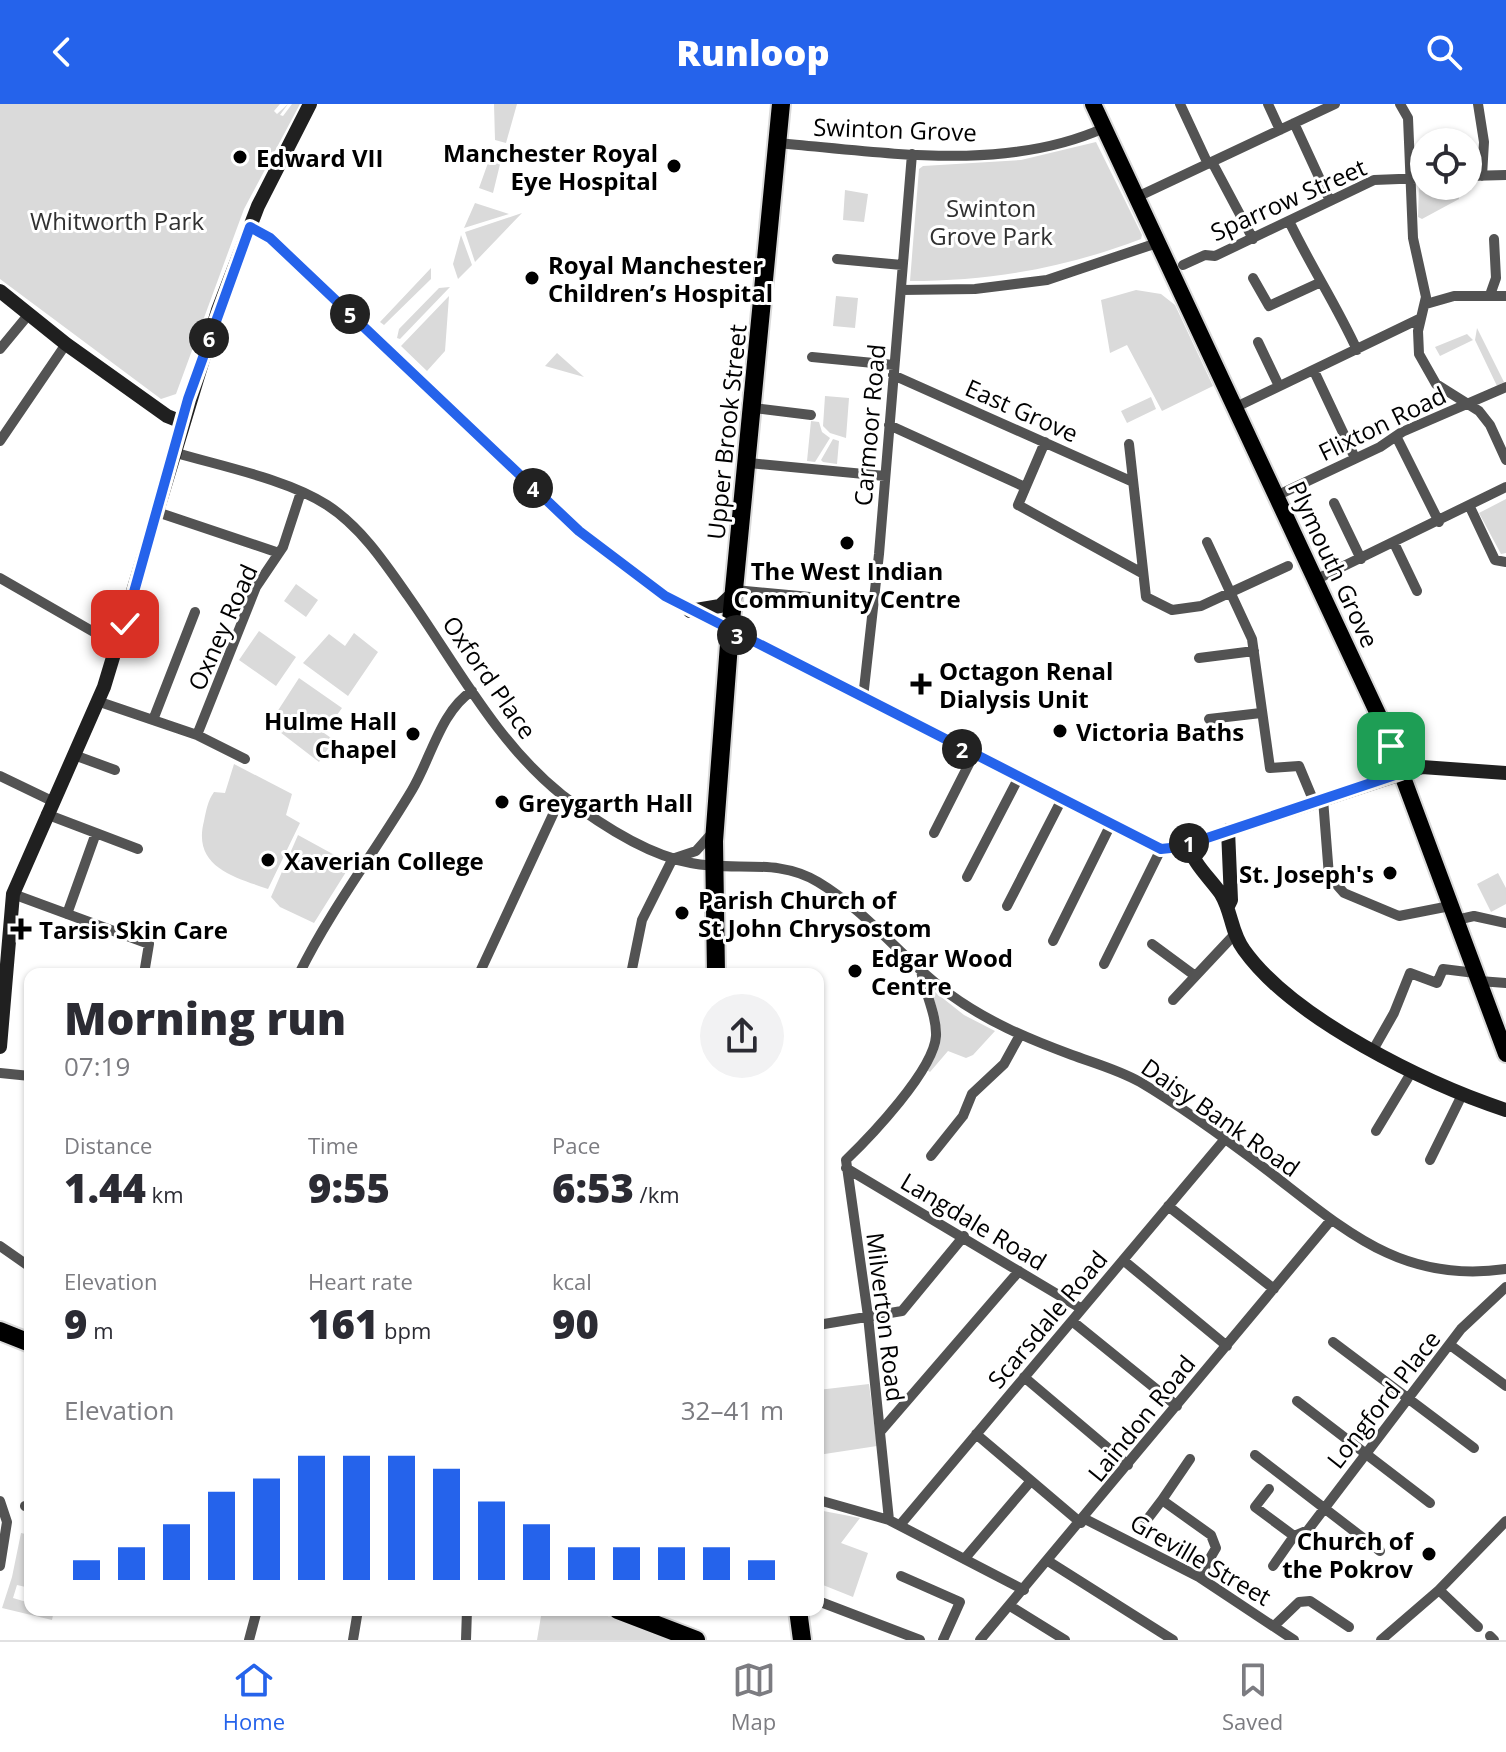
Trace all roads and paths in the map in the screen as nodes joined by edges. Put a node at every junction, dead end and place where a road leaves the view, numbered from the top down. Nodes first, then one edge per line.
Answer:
1 (310, 104) edge
2 (781, 104) edge
3 (1093, 104) edge
4 (1180, 104) edge
5 (1268, 104) edge
6 (1335, 104) edge
7 (1400, 104) edge
8 (1478, 104) edge
9 (1294, 123) junction
10 (1104, 128) junction
11 (1482, 128) edge
12 (1482, 129) edge
13 (1280, 130) junction
14 (777, 143) junction
15 (912, 154) junction
16 (1410, 158) edge
17 (1210, 163) junction
18 (1506, 175) edge
19 (1482, 176) joint
20 (1410, 178) edge
21 (1137, 197) junction
22 (1412, 200) edge
23 (1330, 201) junction
24 (1289, 221) junction
25 (250, 227) junction
26 (1253, 239) junction
27 (1494, 239) dead end
28 (1157, 243) junction
29 (837, 259) dead end
30 (902, 265) junction
31 (1183, 265) dead end
32 (1253, 278) dead end
33 (1319, 283) junction
34 (901, 290) junction
35 (0, 291) edge
36 (1490, 295) junction
37 (1506, 296) edge
38 (1426, 304) junction
39 (29, 314) junction
40 (1419, 319) junction
41 (1258, 342) dead end
42 (66, 344) junction
43 (0, 349) edge
44 (1357, 350) junction
45 (812, 357) dead end
46 (894, 370) junction
47 (1314, 371) junction
48 (1279, 386) junction
49 (1506, 387) edge
50 (188, 399) junction
51 (147, 402) junction
52 (1468, 404) junction
53 (754, 408) junction
54 (1234, 408) junction
55 (811, 415) dead end
56 (182, 422) junction
57 (889, 425) junction
58 (1397, 438) junction
59 (0, 441) edge
60 (1045, 442) junction
61 (1129, 444) dead end
62 (173, 452) junction
63 (1355, 458) junction
64 (1506, 460) edge
65 (749, 463) junction
66 (885, 476) junction
67 (1133, 482) junction
68 (1025, 487) junction
69 (1506, 487) edge
70 (301, 492) junction
71 (1276, 496) junction
72 (1334, 503) dead end
73 (1469, 505) junction
74 (157, 512) junction
75 (1439, 522) junction
76 (1207, 542) dead end
77 (1394, 543) junction
78 (279, 553) junction
79 (1361, 559) junction
80 (1506, 562) edge
81 (1288, 566) dead end
82 (1142, 573) junction
83 (0, 578) edge
84 (1315, 580) junction
85 (1417, 591) dead end
86 (734, 592) junction
87 (1230, 592) junction
88 (810, 597) dead end
89 (690, 611) junction
90 (195, 612) dead end
91 (730, 631) junction
92 (118, 646) junction
93 (1254, 651) junction
94 (1199, 658) dead end
95 (472, 691) junction
96 (863, 698) junction
97 (97, 701) junction
98 (1261, 713) junction
99 (1209, 719) dead end
100 (153, 720) junction
101 (197, 735) junction
102 (974, 754) junction
103 (74, 755) junction
104 (245, 759) dead end
105 (115, 770) dead end
106 (1401, 773) junction
107 (1506, 773) edge
108 (1019, 777) junction
109 (1, 779) edge
110 (562, 795) junction
111 (1062, 799) junction
112 (1318, 800) junction
113 (49, 807) junction
114 (1111, 824) junction
115 (716, 827) junction
116 (1228, 830) junction
117 (96, 833) junction
118 (934, 833) dead end
119 (1188, 844) junction
120 (138, 849) dead end
121 (1161, 849) junction
122 (673, 858) junction
123 (713, 865) junction
124 (967, 877) dead end
125 (13, 894) junction
126 (1007, 906) dead end
127 (1228, 906) junction
128 (1453, 913) junction
129 (67, 914) junction
130 (1506, 923) edge
131 (1234, 935) junction
132 (1053, 941) dead end
133 (1152, 944) dead end
134 (1104, 964) dead end
135 (145, 968) edge
136 (302, 968) edge
137 (482, 968) edge
138 (632, 968) edge
139 (716, 968) edge
140 (921, 970) junction
141 (1194, 975) junction
142 (1477, 977) junction
143 (1506, 983) edge
144 (1173, 1000) dead end
145 (1, 1015) edge
146 (1020, 1035) junction
147 (0, 1047) edge
148 (1373, 1050) junction
149 (1506, 1054) edge
150 (0, 1073) edge
151 (1411, 1073) junction
152 (24, 1075) edge
153 (1462, 1095) junction
154 (1506, 1110) edge
155 (1376, 1131) dead end
156 (1225, 1139) junction
157 (931, 1156) dead end
158 (1430, 1160) dead end
159 (846, 1168) junction
160 (1168, 1206) junction
161 (1331, 1220) junction
162 (964, 1236) junction
163 (0, 1246) edge
164 (1123, 1260) junction
165 (24, 1263) edge
166 (1506, 1269) edge
167 (1019, 1271) junction
168 (1506, 1287) edge
169 (1274, 1289) junction
170 (1082, 1309) junction
171 (868, 1316) junction
172 (1072, 1321) junction
173 (824, 1324) edge
174 (0, 1331) edge
175 (24, 1341) edge
176 (1333, 1342) dead end
177 (1450, 1345) junction
178 (1227, 1346) junction
179 (1024, 1377) junction
180 (1506, 1386) edge
181 (1409, 1399) junction
182 (1297, 1401) dead end
183 (1177, 1406) junction
184 (880, 1432) junction
185 (976, 1434) junction
186 (1474, 1448) dead end
187 (1365, 1453) junction
188 (1255, 1455) dead end
189 (1190, 1459) dead end
190 (1128, 1465) junction
191 (1030, 1482) junction
192 (1269, 1489) dead end
193 (1162, 1500) junction
194 (0, 1501) edge
195 (824, 1502) edge
196 (1430, 1503) dead end
197 (1324, 1508) junction
198 (1083, 1521) junction
199 (1506, 1521) edge
200 (894, 1522) junction
201 (1143, 1525) dead end
202 (1294, 1536) junction
203 (1380, 1551) dead end
204 (966, 1557) junction
205 (1048, 1561) junction
206 (0, 1566) edge
207 (1273, 1566) dead end
208 (901, 1576) dead end
209 (1199, 1577) junction
210 (1024, 1590) junction
211 (1439, 1590) junction
212 (824, 1603) edge
213 (1010, 1606) junction
214 (255, 1616) edge
215 (357, 1616) edge
216 (467, 1616) edge
217 (634, 1616) edge
218 (799, 1616) edge
219 (1274, 1626) junction
220 (1349, 1627) dead end
221 (1478, 1627) dead end
222 (249, 1640) edge
223 (353, 1640) edge
224 (466, 1640) edge
225 (696, 1640) edge
226 (802, 1640) edge
227 (920, 1640) edge
228 (943, 1640) edge
229 (980, 1640) edge
230 (1065, 1640) edge
231 (1173, 1640) edge
232 (1294, 1640) edge
233 (1381, 1640) edge

1 - 25 street
2 - 14 highway, Upper Brook Street
3 - 10 main road, Plymouth Grove
4 - 17 street
5 - 13 street
6 - 9 street
7 - 16 street
8 - 11 street
9 - 13 street
9 - 23 street
10 - 15 street, Swinton Grove
10 - 21 main road, Plymouth Grove
12 - 19 street
13 - 17 street
14 - 15 street, Swinton Grove
14 - 53 highway, Upper Brook Street
15 - 30 street, Carmoor Road
17 - 21 street
17 - 26 street
18 - 19 street
20 - 23 street, Sparrow Street
21 - 28 main road, Plymouth Grove
22 - 38 street
23 - 24 street, Sparrow Street
24 - 26 street, Sparrow Street
24 - 33 street
25 - 50 street
25 - 89 street
26 - 31 street, Sparrow Street
27 - 36 street
28 - 34 street
28 - 54 main road, Plymouth Grove
29 - 30 street
30 - 34 street, Carmoor Road
32 - 33 street
33 - 44 street
34 - 46 street, Carmoor Road
35 - 39 street
36 - 37 street
36 - 38 street
38 - 40 street
39 - 42 street
39 - 43 street
40 - 44 street
40 - 52 street
41 - 48 street
42 - 51 street
42 - 59 street
44 - 47 street
45 - 46 street, East Grove
46 - 57 street, Carmoor Road
46 - 60 street, East Grove
47 - 48 street
47 - 63 street
48 - 54 street
49 - 52 street, Flixton Road
50 - 51 street
50 - 56 street
51 - 56 street
52 - 58 street, Flixton Road
52 - 64 street
53 - 55 street
53 - 65 highway, Upper Brook Street
54 - 71 main road, Plymouth Grove
56 - 62 street
57 - 66 street, Carmoor Road
57 - 68 street
58 - 63 street, Flixton Road
58 - 75 street
60 - 67 street, East Grove
60 - 68 street
61 - 67 street
62 - 70 street, Oxford Place
62 - 74 street
63 - 71 street, Flixton Road
65 - 66 street
65 - 86 highway, Upper Brook Street
66 - 96 street, Carmoor Road
67 - 82 street
68 - 82 street
69 - 73 street
70 - 78 street, Oxney Road
70 - 95 street, Oxford Place
71 - 84 main road, Plymouth Grove
72 - 79 street
73 - 75 street
73 - 80 street
74 - 78 street
74 - 92 street
75 - 77 street
76 - 87 street
77 - 79 street
77 - 85 street
78 - 101 street, Oxney Road
79 - 84 street
81 - 87 street
82 - 87 street
83 - 92 street
84 - 106 main road, Plymouth Grove
86 - 88 street
86 - 89 street
86 - 91 highway, Upper Brook Street
87 - 93 street
89 - 91 street
90 - 100 street
91 - 96 street
91 - 115 highway, Upper Brook Street
92 - 97 street
93 - 94 street
93 - 98 street
95 - 110 street, Oxford Place
95 - 136 street
96 - 102 street
97 - 100 street
97 - 103 street
98 - 99 street
98 - 112 street
100 - 101 street
101 - 104 street
102 - 108 street
102 - 118 street
103 - 105 street
103 - 113 street
106 - 107 street
106 - 112 street
106 - 128 main road, Plymouth Grove
108 - 111 street
108 - 124 street
109 - 113 street
110 - 122 street, Oxford Place
110 - 137 street
111 - 114 street
111 - 126 street
112 - 116 street
112 - 128 street
113 - 117 street
113 - 125 street
114 - 121 street
114 - 132 street
115 - 122 street
115 - 123 highway, Upper Brook Street
116 - 119 street
116 - 127 street
117 - 120 street
117 - 129 street
119 - 121 street
119 - 127 street
121 - 134 street
122 - 123 street, Oxford Place
122 - 138 street
123 - 139 highway, Upper Brook Street
123 - 140 street, Daisy Bank Road
125 - 129 street
125 - 145 street
127 - 131 street
128 - 130 street
128 - 142 main road, Plymouth Grove
129 - 135 street
131 - 141 street
131 - 148 street
133 - 141 street
140 - 146 street, Daisy Bank Road
140 - 159 street
141 - 144 street
142 - 143 street
142 - 148 street
142 - 149 main road, Plymouth Grove
145 - 147 street
146 - 156 street, Daisy Bank Road
146 - 157 street
148 - 151 street
150 - 152 street
151 - 153 street
151 - 155 street
153 - 154 street
153 - 158 street
156 - 160 street, Scarsdale Road
156 - 161 street, Daisy Bank Road
159 - 162 street, Langdale Road
159 - 171 street, Milverton Road
160 - 164 street, Scarsdale Road
160 - 169 street
161 - 166 street, Daisy Bank Road
161 - 169 street, Laindon Road
162 - 167 street, Langdale Road
162 - 171 street
163 - 165 street
164 - 170 street, Scarsdale Road
164 - 178 street
167 - 170 street, Langdale Road
167 - 184 street
168 - 177 street, Longford Place
169 - 178 street, Laindon Road
170 - 172 street, Scarsdale Road
171 - 173 street
171 - 184 street, Milverton Road
172 - 179 street, Scarsdale Road
172 - 183 street
174 - 175 highway
176 - 181 street
177 - 180 street
177 - 181 street, Longford Place
178 - 183 street, Laindon Road
179 - 185 street, Scarsdale Road
179 - 190 street
181 - 186 street
181 - 187 street, Longford Place
182 - 187 street
183 - 190 street, Laindon Road
184 - 200 street, Milverton Road
185 - 191 street, Greville Street
185 - 200 street, Scarsdale Road
187 - 196 street
187 - 197 street, Longford Place
188 - 197 street
189 - 193 street
190 - 198 street, Laindon Road
191 - 198 street, Greville Street
191 - 204 street
192 - 202 street
193 - 201 street
193 - 209 street
194 - 206 street
195 - 200 street
197 - 202 street, Longford Place
197 - 203 street
198 - 205 street, Laindon Road
198 - 209 street, Greville Street
199 - 211 street
200 - 204 street
202 - 207 street, Longford Place
204 - 210 street
205 - 210 street, Laindon Road
205 - 231 street
208 - 228 street
209 - 219 street, Greville Street
210 - 213 street, Laindon Road
211 - 221 street
211 - 233 street
212 - 227 street
213 - 229 street, Laindon Road
213 - 230 street
214 - 222 street
215 - 223 street
216 - 224 street
217 - 225 highway
218 - 226 highway
219 - 220 street
219 - 232 street, Greville Street

